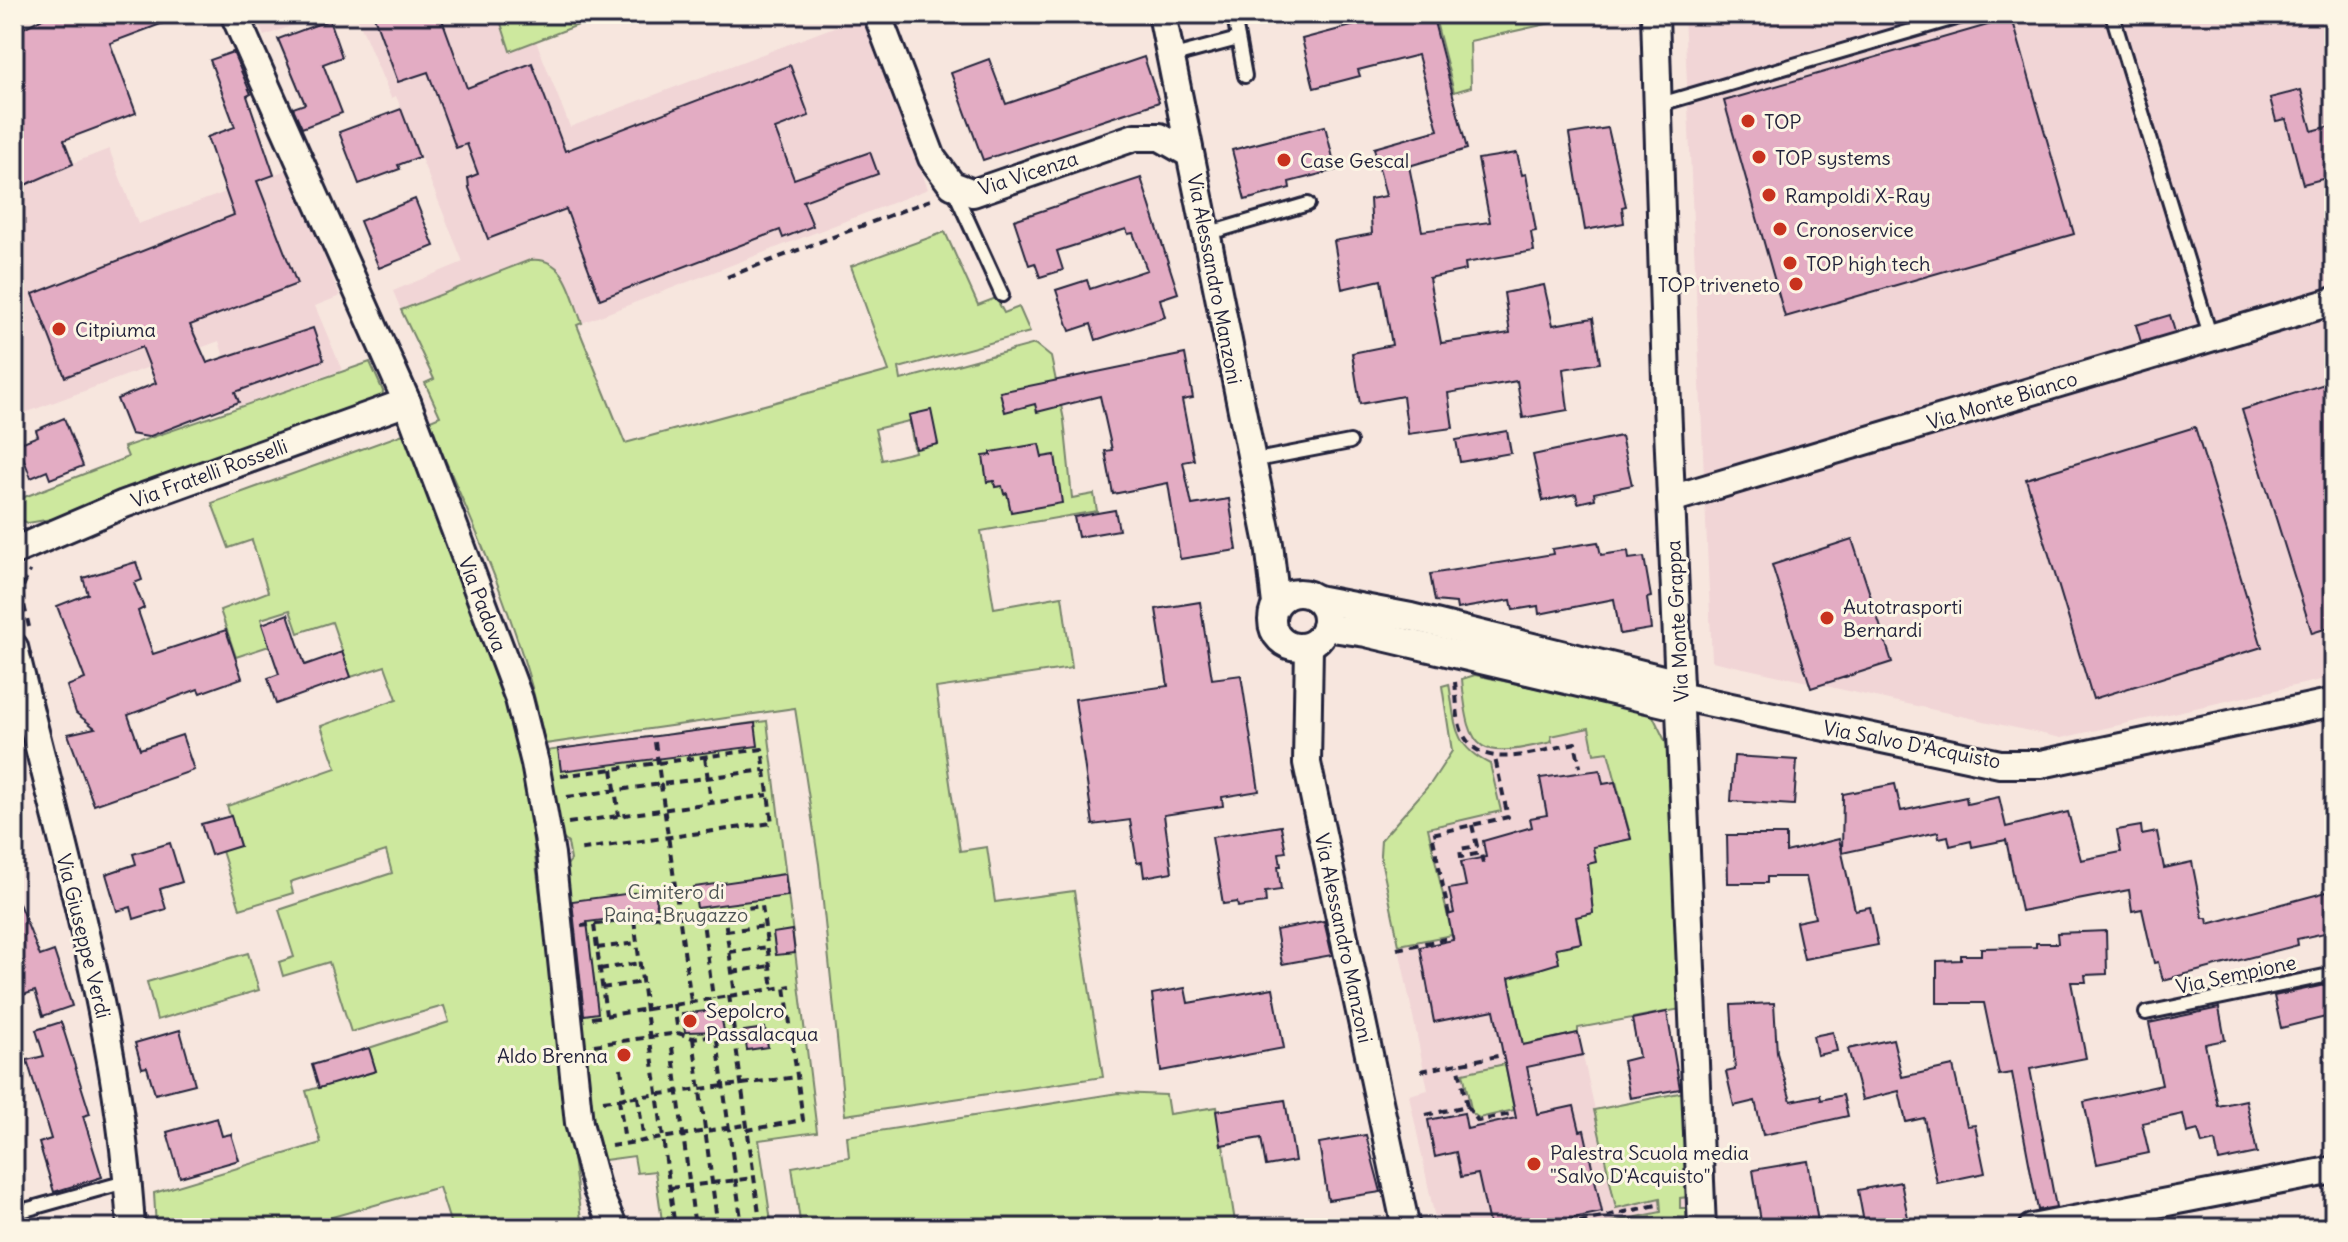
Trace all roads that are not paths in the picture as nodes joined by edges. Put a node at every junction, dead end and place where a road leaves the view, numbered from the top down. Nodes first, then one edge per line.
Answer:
1 (234, 14) edge
2 (877, 14) edge
3 (1162, 14) edge
4 (1655, 14) edge
5 (1969, 14) edge
6 (2112, 14) edge
7 (1234, 16) dead end
8 (1238, 39) junction
9 (1170, 57) junction
10 (1245, 76) dead end
11 (1657, 106) junction
12 (1190, 154) junction
13 (953, 188) junction
14 (1308, 204) dead end
15 (1206, 234) junction
16 (1002, 295) dead end
17 (2334, 301) edge
18 (2211, 338) junction
19 (407, 402) junction
20 (1350, 442) dead end
21 (1251, 461) junction
22 (1671, 499) junction
23 (14, 551) edge
24 (1298, 599) junction
25 (1317, 637) junction
26 (14, 647) edge
27 (1680, 695) junction
28 (2334, 702) edge
29 (2334, 974) edge
30 (2146, 1013) dead end
31 (2334, 1170) edge
32 (129, 1181) junction
33 (14, 1213) edge
34 (131, 1228) edge
35 (614, 1228) edge
36 (1406, 1228) edge
37 (1702, 1228) edge
38 (2032, 1228) edge

1 - 19 street, Via Padova
2 - 13 street, Via Vicenza
3 - 9 street, Via Alessandro Manzoni
4 - 11 street, Via Monte Grappa
5 - 11 lane
6 - 18 lane
7 - 8 lane
8 - 9 lane
8 - 10 lane
9 - 12 street, Via Alessandro Manzoni
11 - 22 street, Via Monte Grappa
12 - 13 street, Via Vicenza
12 - 15 street, Via Alessandro Manzoni
13 - 16 lane
14 - 15 lane
15 - 21 street, Via Alessandro Manzoni
17 - 18 street, Via Monte Bianco
18 - 22 street, Via Monte Bianco
19 - 23 street, Via Fratelli Rosselli
19 - 35 street, Via Padova
20 - 21 lane
21 - 24 street, Via Alessandro Manzoni
22 - 27 street, Via Monte Grappa
24 - 25 street
24 - 25 street
24 - 27 street, Via Salvo D'Acquisto
25 - 27 street, Via Salvo D'Acquisto
25 - 36 street, Via Alessandro Manzoni
26 - 32 street, Via Giuseppe Verdi
27 - 28 street, Via Salvo D'Acquisto
27 - 37 street, Via Monte Grappa
29 - 30 lane, Via Sempione
31 - 38 street
32 - 33 lane
32 - 34 street, Via Giuseppe Verdi

